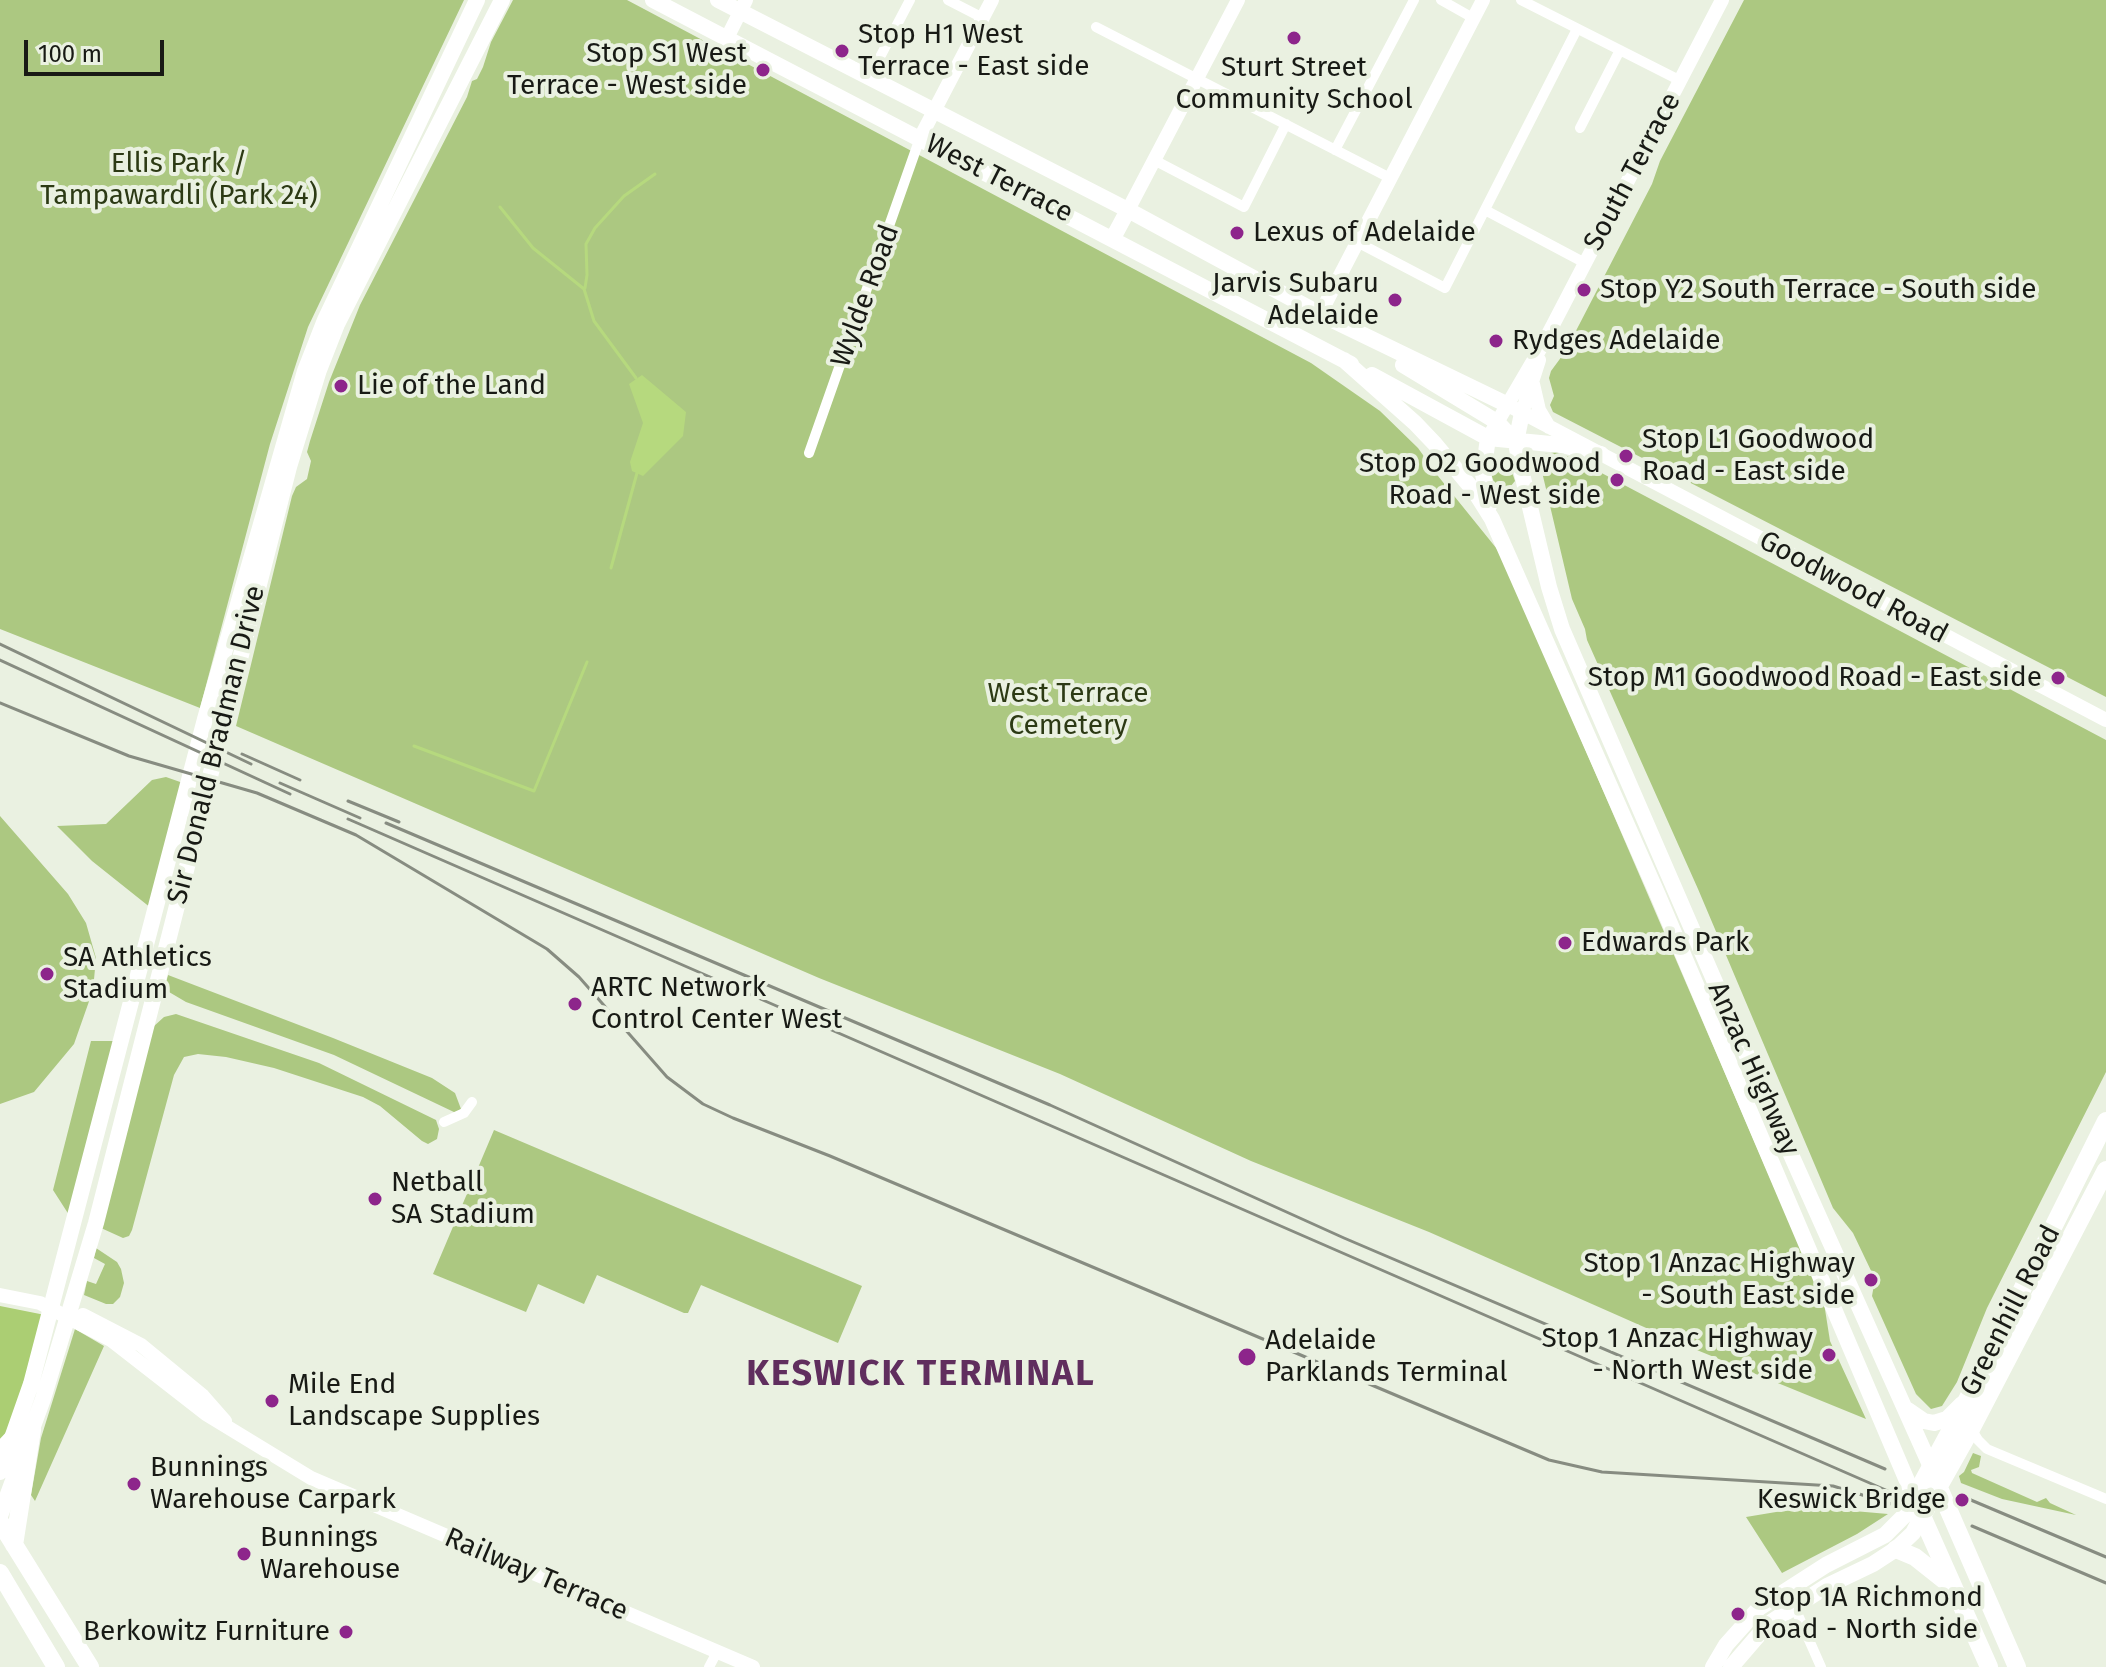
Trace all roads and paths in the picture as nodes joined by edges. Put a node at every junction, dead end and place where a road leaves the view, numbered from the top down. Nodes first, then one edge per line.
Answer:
1 (477, 0) edge
2 (502, 0) edge
3 (653, 0) edge
4 (718, 0) edge
5 (910, 0) edge
6 (948, 0) edge
7 (992, 0) edge
8 (1236, 0) edge
9 (1414, 0) edge
10 (1441, 0) edge
11 (1483, 0) edge
12 (1521, 0) edge
13 (1722, 0) edge
14 (744, 6) edge
15 (983, 18) junction
16 (1473, 18) junction
17 (1096, 27) dead end
18 (1577, 29) junction
19 (727, 38) junction
20 (1620, 50) junction
21 (869, 78) junction
22 (1196, 79) junction
23 (1681, 81) junction
24 (935, 110) junction
25 (1286, 124) junction
26 (1580, 128) dead end
27 (920, 138) junction
28 (1335, 150) junction
29 (1154, 160) junction
30 (1390, 178) junction
31 (1128, 210) junction
32 (1485, 210) junction
33 (1113, 238) junction
34 (1357, 242) junction
35 (1585, 263) junction
36 (1320, 314) junction
37 (1543, 344) junction
38 (1344, 360) junction
39 (1532, 383) junction
40 (1506, 404) junction
41 (1522, 413) junction
42 (1497, 422) junction
43 (1549, 427) junction
44 (1488, 438) junction
45 (1516, 442) junction
46 (809, 453) dead end
47 (1601, 454) junction
48 (1492, 519) junction
49 (2106, 720) edge
50 (472, 1102) dead end
51 (1774, 1117) junction
52 (2106, 1121) edge
53 (444, 1122) dead end
54 (1756, 1126) junction
55 (2106, 1168) edge
56 (2066, 1201) junction
57 (0, 1286) edge
58 (0, 1295) edge
59 (1967, 1400) junction
60 (1906, 1409) junction
61 (1971, 1429) junction
62 (32, 1430) junction
63 (236, 1434) junction
64 (6, 1445) edge
65 (1938, 1459) junction
66 (0, 1472) edge
67 (1939, 1486) junction
68 (1914, 1498) junction
69 (2106, 1499) edge
70 (0, 1519) edge
71 (1922, 1528) junction
72 (14, 1545) junction
73 (1896, 1549) junction
74 (0, 1573) edge
75 (1954, 1589) junction
76 (1783, 1592) junction
77 (1794, 1606) junction
78 (717, 1652) junction
79 (56, 1667) edge
80 (90, 1667) edge
81 (709, 1667) edge
82 (753, 1667) edge
83 (1713, 1667) edge
84 (1731, 1667) edge
85 (1821, 1667) edge
86 (1989, 1667) edge
87 (2017, 1667) edge

1 - 64 main road, Sir Donald Bradman Drive
2 - 62 main road, Sir Donald Bradman Drive
3 - 19 main road, West Terrace
4 - 14 main road, West Terrace
5 - 21 street
6 - 15 street
7 - 15 main road
8 - 22 main road
9 - 28 street
10 - 16 street
11 - 16 main road
12 - 18 street
13 - 23 main road, South Terrace
14 - 19 main road
14 - 21 main road, West Terrace
15 - 24 main road
16 - 30 main road
17 - 22 street
18 - 20 street
18 - 32 street
19 - 27 main road, West Terrace
20 - 23 street
20 - 26 street
21 - 24 main road, West Terrace
22 - 25 street
22 - 29 main road
23 - 35 main road, South Terrace
24 - 27 main road
24 - 31 main road, West Terrace
25 - 28 street
25 - 29 street
27 - 33 main road, West Terrace
27 - 46 street, Wylde Road
28 - 30 street
29 - 31 main road
30 - 34 main road
31 - 33 main road
31 - 36 main road, West Terrace
32 - 34 street
32 - 35 street
33 - 38 main road, West Terrace
34 - 36 main road
35 - 37 main road, South Terrace
36 - 40 main road, West Terrace
36 - 42 main road, West Terrace
37 - 39 main road, South Terrace
37 - 40 main road, South Terrace
38 - 44 main road, West Terrace
38 - 48 main road, West Terrace
39 - 41 main road, South Terrace
39 - 43 main road
40 - 41 main road, Goodwood Road
40 - 42 main road, South Terrace
41 - 43 main road, Goodwood Road
41 - 45 main road, Anzac Highway
42 - 44 main road, South Terrace
42 - 45 main road, West Terrace
43 - 47 main road, Goodwood Road
44 - 45 main road, West Terrace
44 - 48 main road
45 - 47 main road, Goodwood Road
45 - 51 main road, Anzac Highway
47 - 49 main road, Goodwood Road
48 - 54 main road, Anzac Highway
50 - 53 street
51 - 54 main road
51 - 60 main road, Anzac Highway
52 - 56 highway, Greenhill Road
54 - 68 main road, Anzac Highway
55 - 56 highway
55 - 61 highway, Greenhill Road
56 - 59 highway, Greenhill Road
57 - 63 main road, Railway Terrace
58 - 63 main road, Railway Terrace
59 - 60 main road
59 - 65 highway, Greenhill Road
60 - 65 main road, Anzac Highway
61 - 65 highway, Greenhill Road
61 - 69 street
62 - 70 main road, Sir Donald Bradman Drive
62 - 72 highway
63 - 78 main road, Railway Terrace
64 - 66 main road, Sir Donald Bradman Drive
65 - 67 highway, Greenhill Road
65 - 68 highway, Greenhill Road
67 - 71 highway, Greenhill Road
67 - 87 highway
68 - 71 main road, Anzac Highway
68 - 76 main road
70 - 72 highway
71 - 73 main road
71 - 75 highway, Anzac Highway
72 - 80 highway
73 - 75 highway
73 - 77 main road
74 - 79 highway
75 - 86 highway, Anzac Highway
76 - 77 main road
76 - 83 main road
77 - 84 main road
77 - 85 street
78 - 81 street
78 - 82 main road, Railway Terrace

